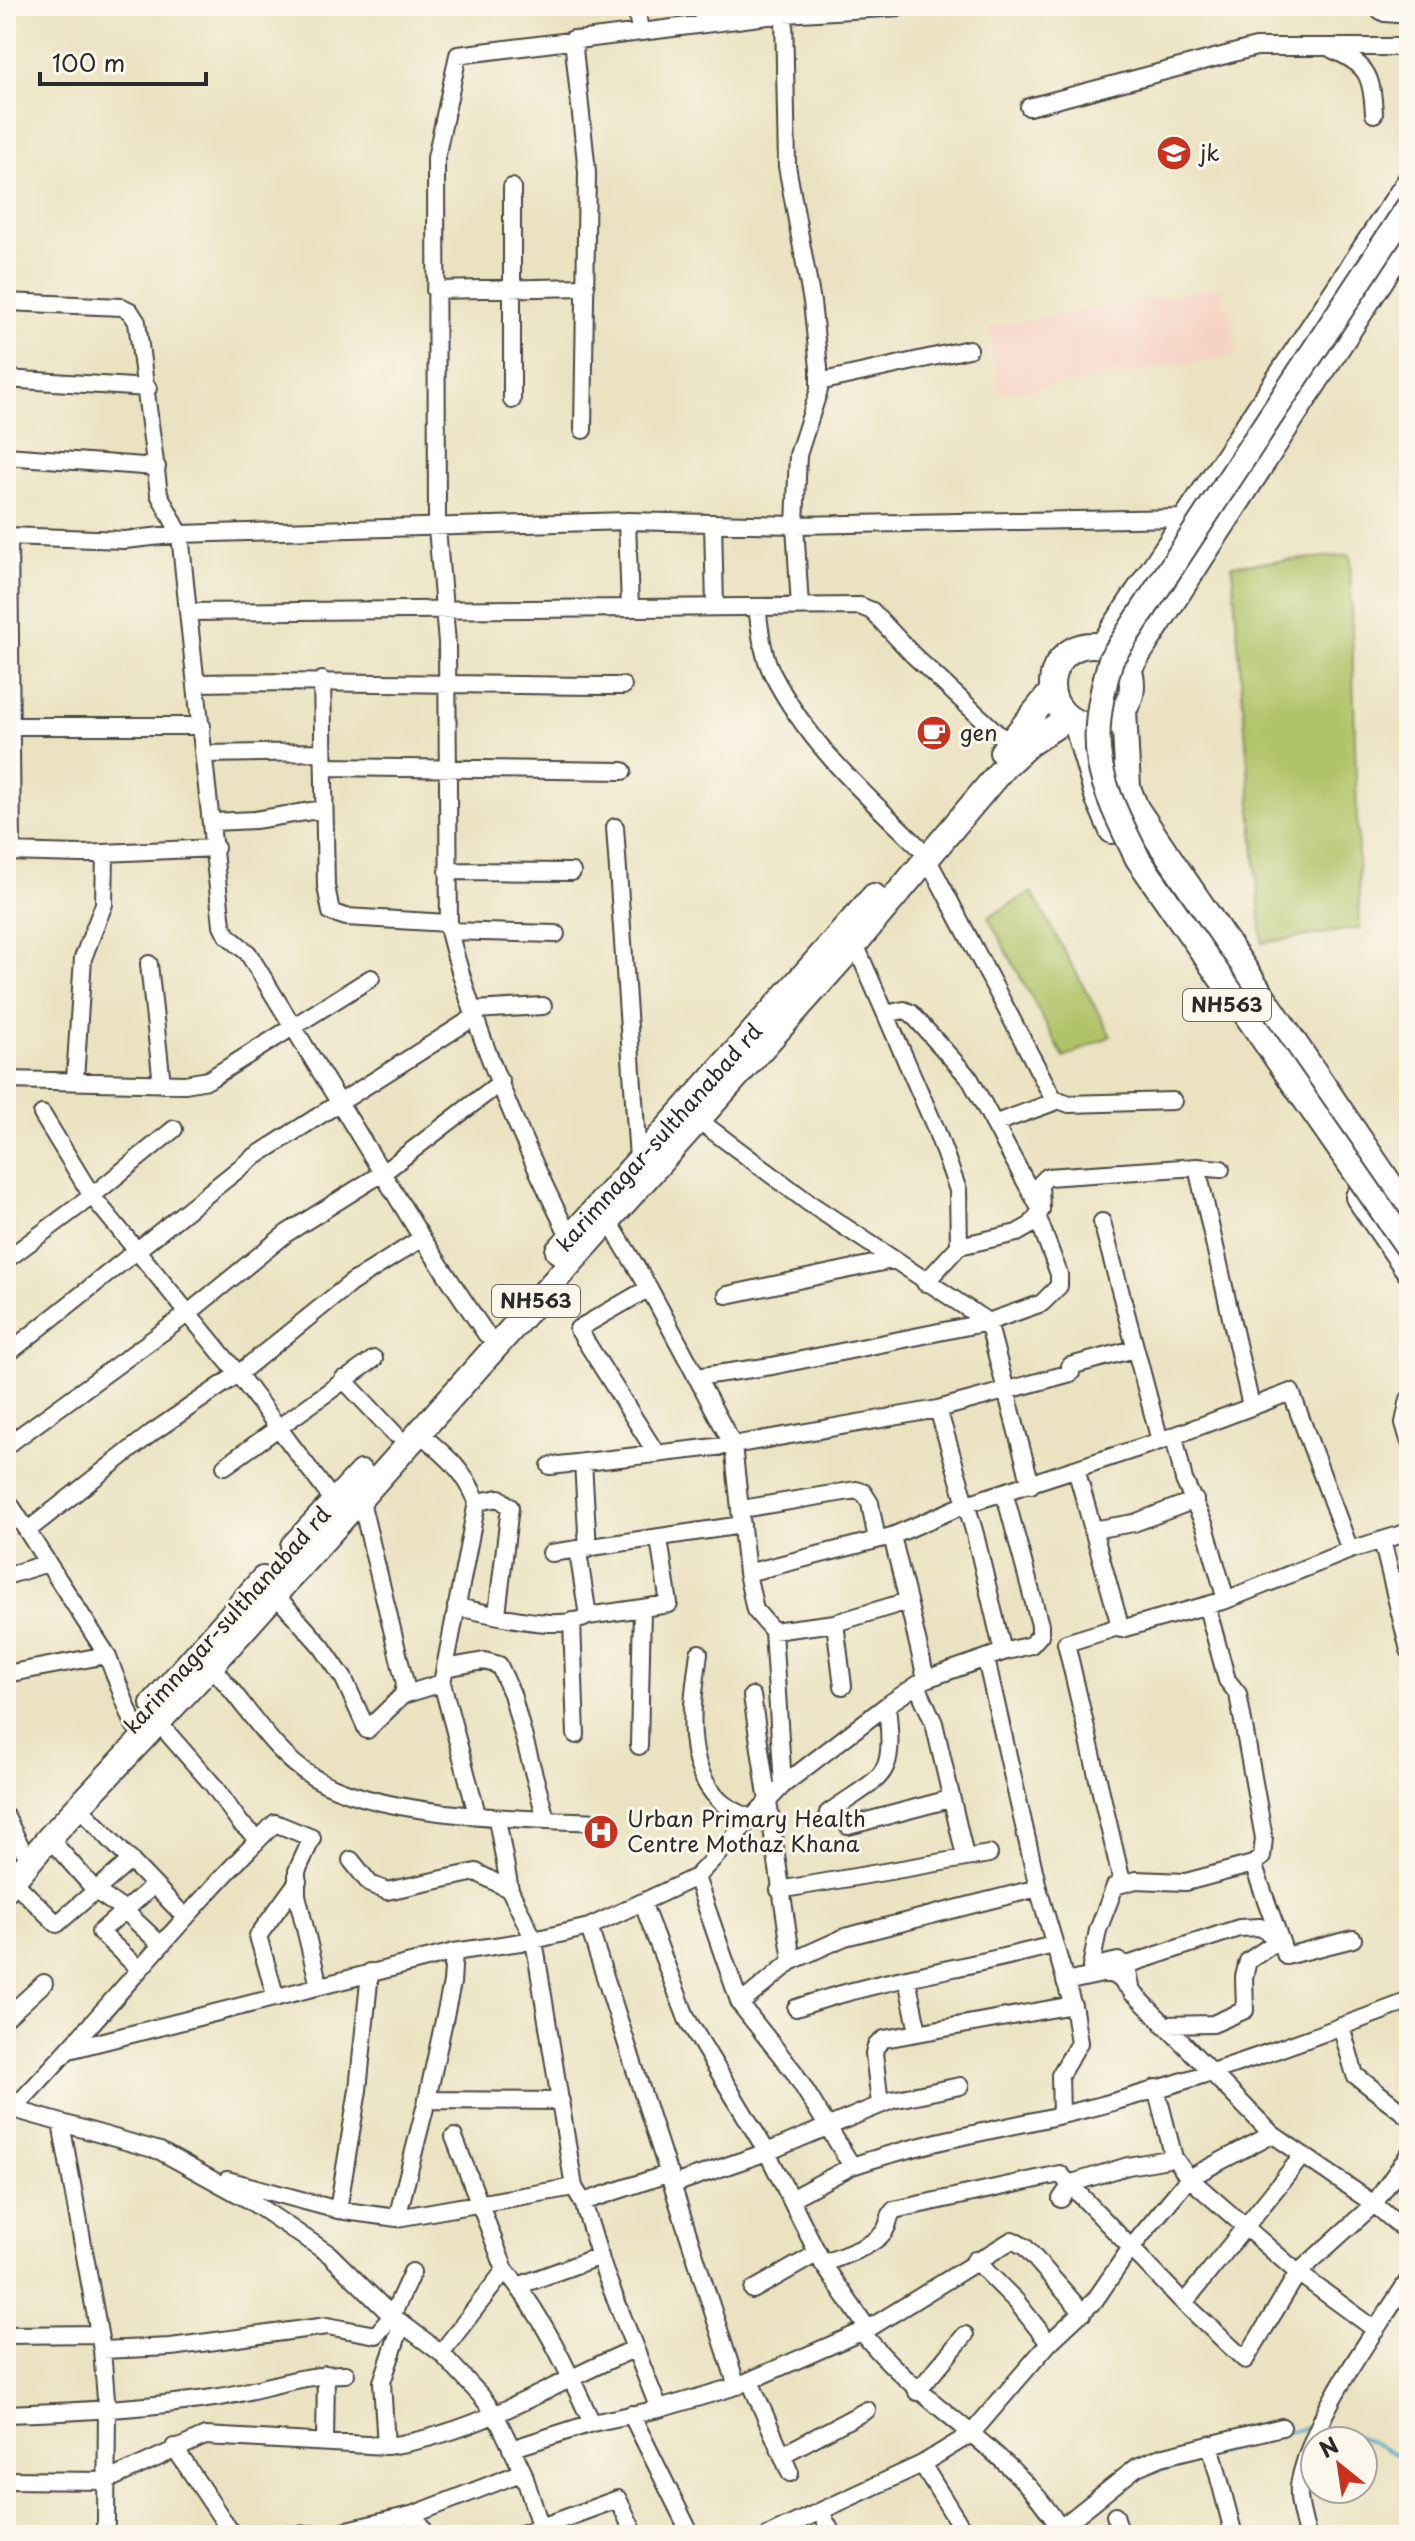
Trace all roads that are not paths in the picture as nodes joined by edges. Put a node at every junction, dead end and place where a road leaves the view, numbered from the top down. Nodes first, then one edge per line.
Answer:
1 (636, 6) edge
2 (1373, 6) edge
3 (901, 7) edge
4 (774, 12) edge
5 (703, 15) edge
6 (1409, 15) edge
7 (640, 31) junction
8 (573, 39) junction
9 (1324, 46) junction
10 (1409, 47) edge
11 (1029, 107) dead end
12 (1374, 114) dead end
13 (1409, 175) edge
14 (512, 187) dead end
15 (1409, 206) edge
16 (1409, 237) edge
17 (586, 287) junction
18 (514, 289) junction
19 (435, 290) junction
20 (6, 302) edge
21 (969, 349) dead end
22 (6, 379) edge
23 (819, 382) junction
24 (148, 388) junction
25 (512, 400) dead end
26 (583, 430) dead end
27 (6, 456) edge
28 (157, 467) junction
29 (1184, 518) junction
30 (627, 521) junction
31 (713, 523) junction
32 (795, 525) junction
33 (437, 528) junction
34 (180, 534) junction
35 (7, 536) edge
36 (715, 607) junction
37 (757, 607) junction
38 (800, 607) junction
39 (630, 608) junction
40 (445, 609) junction
41 (188, 612) junction
42 (1098, 645) junction
43 (1129, 669) junction
44 (322, 680) junction
45 (198, 683) junction
46 (623, 686) dead end
47 (448, 687) junction
48 (1052, 691) junction
49 (1124, 710) junction
50 (1072, 721) junction
51 (8, 726) edge
52 (202, 726) junction
53 (1009, 744) junction
54 (205, 754) junction
55 (323, 759) junction
56 (448, 768) junction
57 (623, 771) dead end
58 (324, 809) junction
59 (213, 822) junction
60 (615, 827) dead end
61 (216, 848) junction
62 (9, 852) edge
63 (922, 852) junction
64 (105, 853) junction
65 (448, 871) junction
66 (572, 872) dead end
67 (448, 927) junction
68 (556, 934) dead end
69 (855, 944) junction
70 (149, 964) dead end
71 (371, 978) dead end
72 (543, 1006) dead end
73 (475, 1013) junction
74 (886, 1014) junction
75 (295, 1027) junction
76 (6, 1080) edge
77 (75, 1080) junction
78 (501, 1082) junction
79 (162, 1084) junction
80 (340, 1100) junction
81 (1057, 1101) junction
82 (1173, 1101) dead end
83 (42, 1114) dead end
84 (697, 1119) junction
85 (996, 1123) junction
86 (174, 1129) dead end
87 (638, 1158) junction
88 (1197, 1167) junction
89 (1221, 1169) dead end
90 (384, 1172) junction
91 (92, 1196) junction
92 (1409, 1212) edge
93 (1039, 1214) junction
94 (608, 1220) junction
95 (1102, 1222) dead end
96 (422, 1238) junction
97 (570, 1238) junction
98 (959, 1246) junction
99 (1409, 1249) edge
100 (136, 1253) junction
101 (6, 1260) edge
102 (892, 1260) junction
103 (1409, 1271) edge
104 (925, 1283) junction
105 (649, 1288) junction
106 (727, 1295) dead end
107 (186, 1315) junction
108 (988, 1322) junction
109 (486, 1334) junction
110 (1135, 1349) junction
111 (6, 1355) edge
112 (374, 1359) dead end
113 (238, 1374) junction
114 (696, 1377) junction
115 (343, 1379) junction
116 (1004, 1392) junction
117 (1409, 1399) edge
118 (1251, 1406) junction
119 (938, 1409) junction
120 (279, 1429) junction
121 (406, 1433) junction
122 (1167, 1438) junction
123 (1409, 1440) edge
124 (733, 1445) junction
125 (6, 1446) edge
126 (656, 1453) junction
127 (583, 1462) junction
128 (225, 1466) dead end
129 (550, 1466) dead end
130 (1076, 1469) junction
131 (1031, 1485) junction
132 (1005, 1495) junction
133 (6, 1498) edge
134 (1195, 1500) junction
135 (477, 1502) junction
136 (346, 1505) junction
137 (964, 1505) junction
138 (742, 1517) junction
139 (18, 1525) edge
140 (1092, 1530) junction
141 (1409, 1532) edge
142 (884, 1538) junction
143 (659, 1539) junction
144 (1382, 1540) junction
145 (583, 1550) junction
146 (1350, 1550) junction
147 (551, 1553) dead end
148 (48, 1563) junction
149 (747, 1573) junction
150 (6, 1576) edge
151 (273, 1592) junction
152 (1226, 1600) junction
153 (908, 1601) junction
154 (456, 1607) junction
155 (1207, 1607) junction
156 (642, 1609) junction
157 (497, 1614) junction
158 (580, 1619) junction
159 (835, 1623) junction
160 (1118, 1627) junction
161 (773, 1631) junction
162 (1409, 1650) edge
163 (1003, 1652) junction
164 (699, 1653) dead end
165 (107, 1655) junction
166 (986, 1659) junction
167 (204, 1660) junction
168 (6, 1674) edge
169 (444, 1676) junction
170 (921, 1682) junction
171 (843, 1686) dead end
172 (403, 1695) junction
173 (752, 1696) dead end
174 (887, 1705) junction
175 (146, 1723) junction
176 (576, 1735) dead end
177 (639, 1746) dead end
178 (783, 1785) junction
179 (950, 1799) junction
180 (768, 1801) junction
181 (79, 1807) junction
182 (828, 1813) dead end
183 (477, 1814) junction
184 (6, 1817) edge
185 (497, 1819) junction
186 (546, 1819) junction
187 (752, 1819) junction
188 (603, 1822) dead end
189 (848, 1826) dead end
190 (49, 1838) junction
191 (259, 1839) junction
192 (989, 1854) dead end
193 (965, 1856) junction
194 (131, 1860) junction
195 (351, 1860) dead end
196 (1253, 1864) junction
197 (12, 1871) edge
198 (696, 1877) junction
199 (298, 1881) junction
200 (1122, 1882) junction
201 (154, 1885) junction
202 (1038, 1888) junction
203 (510, 1890) junction
204 (779, 1890) junction
205 (97, 1892) junction
206 (642, 1902) junction
207 (124, 1910) junction
208 (185, 1917) junction
209 (589, 1927) junction
210 (1353, 1939) dead end
211 (534, 1940) junction
212 (1279, 1940) junction
213 (160, 1944) junction
214 (1053, 1945) junction
215 (454, 1952) junction
216 (792, 1961) junction
217 (1127, 1965) junction
218 (139, 1969) junction
219 (370, 1972) junction
220 (907, 1979) junction
221 (1065, 1982) junction
222 (44, 1983) dead end
223 (319, 1986) junction
224 (1132, 1993) junction
225 (276, 1998) junction
226 (1409, 2001) edge
227 (740, 2004) junction
228 (1073, 2005) junction
229 (796, 2008) dead end
230 (6, 2018) edge
231 (1164, 2025) junction
232 (1341, 2026) junction
233 (918, 2032) junction
234 (69, 2050) junction
235 (1207, 2070) junction
236 (960, 2086) dead end
237 (1156, 2088) junction
238 (427, 2100) junction
239 (561, 2101) junction
240 (880, 2104) junction
241 (9, 2108) edge
242 (1061, 2114) junction
243 (1409, 2117) edge
244 (61, 2123) junction
245 (826, 2124) junction
246 (1272, 2134) junction
247 (454, 2137) dead end
248 (767, 2152) junction
249 (1409, 2154) edge
250 (1303, 2155) junction
251 (1174, 2158) junction
252 (852, 2166) junction
253 (207, 2175) junction
254 (1189, 2178) junction
255 (672, 2179) junction
256 (1072, 2183) junction
257 (574, 2187) junction
258 (792, 2198) junction
259 (1061, 2199) dead end
260 (481, 2202) junction
261 (583, 2202) junction
262 (1374, 2204) junction
263 (338, 2210) junction
264 (397, 2218) junction
265 (1246, 2230) junction
266 (1409, 2234) edge
267 (1130, 2249) junction
268 (600, 2256) junction
269 (820, 2258) junction
270 (975, 2260) junction
271 (505, 2270) junction
272 (412, 2272) dead end
273 (1298, 2273) junction
274 (1409, 2279) edge
275 (518, 2286) junction
276 (753, 2290) dead end
277 (1184, 2303) junction
278 (1083, 2313) junction
279 (397, 2320) junction
280 (865, 2330) junction
281 (1376, 2330) junction
282 (6, 2335) edge
283 (965, 2335) dead end
284 (100, 2342) junction
285 (1049, 2343) junction
286 (634, 2349) junction
287 (441, 2353) junction
288 (326, 2374) junction
289 (346, 2374) dead end
290 (570, 2376) junction
291 (743, 2384) junction
292 (917, 2392) junction
293 (659, 2409) junction
294 (867, 2410) dead end
295 (107, 2411) junction
296 (6, 2414) edge
297 (495, 2414) junction
298 (631, 2414) junction
299 (592, 2423) junction
300 (1282, 2427) dead end
301 (971, 2434) junction
302 (325, 2442) junction
303 (386, 2446) junction
304 (174, 2447) junction
305 (511, 2449) junction
306 (1212, 2451) junction
307 (782, 2455) junction
308 (922, 2464) junction
309 (523, 2472) junction
310 (790, 2473) dead end
311 (6, 2480) edge
312 (106, 2481) junction
313 (821, 2513) junction
314 (415, 2514) junction
315 (1115, 2515) dead end
316 (542, 2532) edge
317 (1056, 2532) edge
318 (102, 2535) edge
319 (233, 2535) edge
320 (272, 2535) edge
321 (426, 2535) edge
322 (519, 2535) edge
323 (635, 2535) edge
324 (691, 2535) edge
325 (769, 2535) edge
326 (833, 2535) edge
327 (966, 2535) edge
328 (1121, 2535) edge
329 (1234, 2535) edge
330 (1307, 2535) edge

1 - 7 street
2 - 6 street
3 - 4 street
4 - 5 street
4 - 23 street
5 - 7 street
7 - 8 street
8 - 17 street
8 - 19 street
9 - 10 street
9 - 11 street
9 - 12 street
13 - 29 street
14 - 18 street
15 - 99 highway, bridge
16 - 43 highway
17 - 18 street
17 - 26 street
18 - 19 street
18 - 25 street
19 - 33 street
20 - 24 street
21 - 23 street
22 - 24 street
23 - 32 street
24 - 28 street
27 - 28 street
28 - 34 street
29 - 32 street
29 - 42 street
30 - 31 street
30 - 33 street
30 - 39 street
31 - 32 street
31 - 36 street
32 - 38 street
33 - 34 street
33 - 40 street
34 - 35 street
34 - 41 street
35 - 51 street
36 - 37 street
36 - 39 street
37 - 38 street
37 - 63 street
38 - 53 street
39 - 40 street
40 - 41 street
40 - 47 street
41 - 45 street
42 - 43 highway
42 - 48 highway, NH563
43 - 49 highway, NH563
44 - 45 street
44 - 47 street
44 - 55 street
45 - 52 street
46 - 47 street
47 - 56 street
48 - 50 highway, NH563
48 - 53 highway, karimnagar-sulthanabad rd / NH563
49 - 50 highway, NH563
49 - 92 highway, NH563
50 - 63 highway, NH563
50 - 103 highway, NH563
51 - 52 street
51 - 62 street
52 - 54 street
53 - 63 highway, karimnagar-sulthanabad rd / NH563
54 - 55 street
54 - 59 street
55 - 56 street
55 - 58 street
56 - 57 street
56 - 65 street
58 - 59 street
58 - 67 street
59 - 61 street
60 - 87 street
61 - 64 street
61 - 75 street
62 - 64 street
63 - 69 highway, NH563
63 - 81 street
63 - 87 highway, karimnagar-sulthanabad rd / NH563
64 - 77 street
65 - 66 street
65 - 67 street
67 - 68 street
67 - 73 street
69 - 74 street
69 - 84 highway, NH563
70 - 79 street
71 - 75 street
72 - 73 street
73 - 78 street
73 - 80 street
74 - 85 street
74 - 98 street
75 - 79 street
75 - 80 street
76 - 77 street
77 - 79 street
78 - 90 street
78 - 97 street
80 - 90 street
80 - 100 street
81 - 82 street
81 - 85 street
83 - 91 street
84 - 94 highway, NH563
84 - 102 street
85 - 93 street
86 - 91 street
87 - 97 highway, karimnagar-sulthanabad rd / NH563
88 - 89 street
88 - 93 street
88 - 118 street
90 - 96 street
90 - 107 street
91 - 100 street
91 - 101 street
93 - 98 street
93 - 108 street
94 - 105 street
94 - 121 highway, NH563
95 - 110 street
96 - 109 street
96 - 113 street
97 - 109 highway, karimnagar-sulthanabad rd / NH563
98 - 104 street
100 - 107 street
100 - 111 street
102 - 104 street
102 - 106 street
104 - 108 street
105 - 114 street
105 - 126 street
107 - 113 street
107 - 125 street
108 - 114 street
108 - 116 street
109 - 121 highway, karimnagar-sulthanabad rd / NH563
110 - 116 street
110 - 122 street
112 - 115 street
113 - 120 street
113 - 139 street
114 - 124 street
115 - 120 street
115 - 121 street
116 - 119 street
116 - 131 street
117 - 123 street
118 - 122 street
118 - 146 street
119 - 124 street
119 - 137 street
120 - 128 street
120 - 136 street
121 - 135 street
121 - 136 highway, karimnagar-sulthanabad rd / NH563
122 - 130 street
122 - 134 street
124 - 126 street
124 - 138 street
126 - 127 street
127 - 129 street
127 - 145 street
130 - 131 street
130 - 140 street
131 - 132 street
132 - 137 street
132 - 163 street
133 - 139 street
134 - 140 street
134 - 152 street
135 - 154 street
135 - 157 street
136 - 151 highway, NH563
136 - 167 highway, karimnagar-sulthanabad rd / NH563
136 - 172 street
137 - 142 street
137 - 163 street
138 - 142 street
138 - 143 street
138 - 149 street
139 - 148 street
140 - 160 street
141 - 144 street
142 - 149 street
142 - 153 street
143 - 145 street
143 - 156 street
144 - 146 street
144 - 162 street
145 - 147 street
145 - 158 street
146 - 152 street
148 - 150 street
148 - 165 street
149 - 161 street
151 - 167 highway, NH563
151 - 172 street
152 - 155 street
153 - 159 street
153 - 170 street
154 - 157 street
154 - 169 street
155 - 160 street
155 - 196 street
156 - 158 street
156 - 177 street
157 - 158 street
158 - 176 street
159 - 161 street
159 - 171 street
160 - 200 street
161 - 178 street
163 - 166 street
164 - 187 street
165 - 168 street
165 - 175 street
166 - 170 street
166 - 202 street
167 - 175 highway, karimnagar-sulthanabad rd / NH563
167 - 183 street
169 - 172 street
169 - 183 street
169 - 186 street
170 - 174 street
170 - 179 street
173 - 180 street
174 - 178 street
174 - 182 street
175 - 181 highway, NH563
175 - 191 street
175 - 197 highway, karimnagar-sulthanabad rd / NH563
178 - 180 street
179 - 189 street
179 - 193 street
180 - 187 street
180 - 204 street
181 - 190 highway, NH563
181 - 194 street
183 - 185 street
184 - 197 street
185 - 186 street
185 - 203 street
186 - 188 street
187 - 198 street
190 - 197 highway, NH563
190 - 205 street
191 - 199 street
191 - 208 street
192 - 193 street
193 - 204 street
194 - 201 street
194 - 205 street
195 - 203 street
196 - 200 street
196 - 212 street
197 - 205 street
198 - 206 street
198 - 227 street
199 - 223 street
199 - 225 street
200 - 217 street
201 - 207 street
201 - 208 street
202 - 214 street
202 - 216 street
203 - 211 street
204 - 216 street
205 - 207 street
206 - 209 street
206 - 248 street
207 - 213 street
207 - 218 street
208 - 213 street
209 - 211 street
209 - 255 street
210 - 212 street
211 - 215 street
211 - 239 street
212 - 217 street
212 - 231 street
213 - 218 street
214 - 220 street
214 - 221 street
215 - 219 street
215 - 238 street
216 - 227 street
217 - 224 street
218 - 234 street
219 - 223 street
219 - 263 street
220 - 229 street
220 - 233 street
221 - 224 street
221 - 228 street
222 - 230 street
223 - 225 street
224 - 231 street
225 - 234 street
226 - 232 street
227 - 245 street
228 - 233 street
228 - 242 street
231 - 235 street
232 - 235 street
232 - 243 street
233 - 240 street
234 - 241 street
235 - 237 street
235 - 246 street
236 - 240 street
237 - 242 street
237 - 251 street
238 - 239 street
238 - 264 street
239 - 257 street
240 - 245 street
241 - 244 street
242 - 252 street
244 - 253 street
244 - 284 street
245 - 248 street
245 - 252 street
246 - 250 street
246 - 254 street
247 - 260 street
248 - 255 street
248 - 258 street
249 - 262 street
250 - 262 street
250 - 265 street
251 - 254 street
251 - 256 street
252 - 258 street
253 - 263 street
253 - 279 street
254 - 265 street
254 - 267 street
255 - 261 street
255 - 291 street
256 - 259 street
256 - 267 street
256 - 269 street
257 - 260 street
257 - 261 street
258 - 269 street
260 - 264 street
260 - 271 street
261 - 268 street
262 - 266 street
262 - 273 street
263 - 264 street
265 - 273 street
265 - 277 street
267 - 277 street
267 - 278 street
268 - 275 street
268 - 286 street
269 - 276 street
269 - 280 street
270 - 278 street
270 - 280 street
270 - 285 street
271 - 275 street
271 - 287 street
272 - 279 street
273 - 277 street
273 - 281 street
274 - 281 street
275 - 290 street
278 - 285 street
279 - 284 street
279 - 287 street
279 - 303 street
280 - 291 street
280 - 292 street
281 - 330 street
282 - 284 street
283 - 292 street
284 - 295 street
285 - 301 street
286 - 290 street
286 - 293 street
287 - 297 street
288 - 289 street
288 - 295 street
288 - 302 street
290 - 297 street
290 - 299 street
291 - 293 street
291 - 307 street
292 - 301 street
293 - 298 street
294 - 307 street
295 - 296 street
295 - 312 street
297 - 303 street
297 - 305 street
298 - 299 street
298 - 324 street
299 - 305 street
300 - 306 street
301 - 308 street
301 - 317 street
302 - 303 street
302 - 304 street
304 - 312 street
304 - 319 street
305 - 309 street
306 - 317 street
306 - 329 street
307 - 310 street
308 - 313 street
308 - 327 street
309 - 314 street
309 - 316 street
311 - 312 street
312 - 318 street
313 - 325 street
313 - 326 street
314 - 320 street
314 - 321 street
315 - 328 street
316 - 322 street
316 - 323 street

